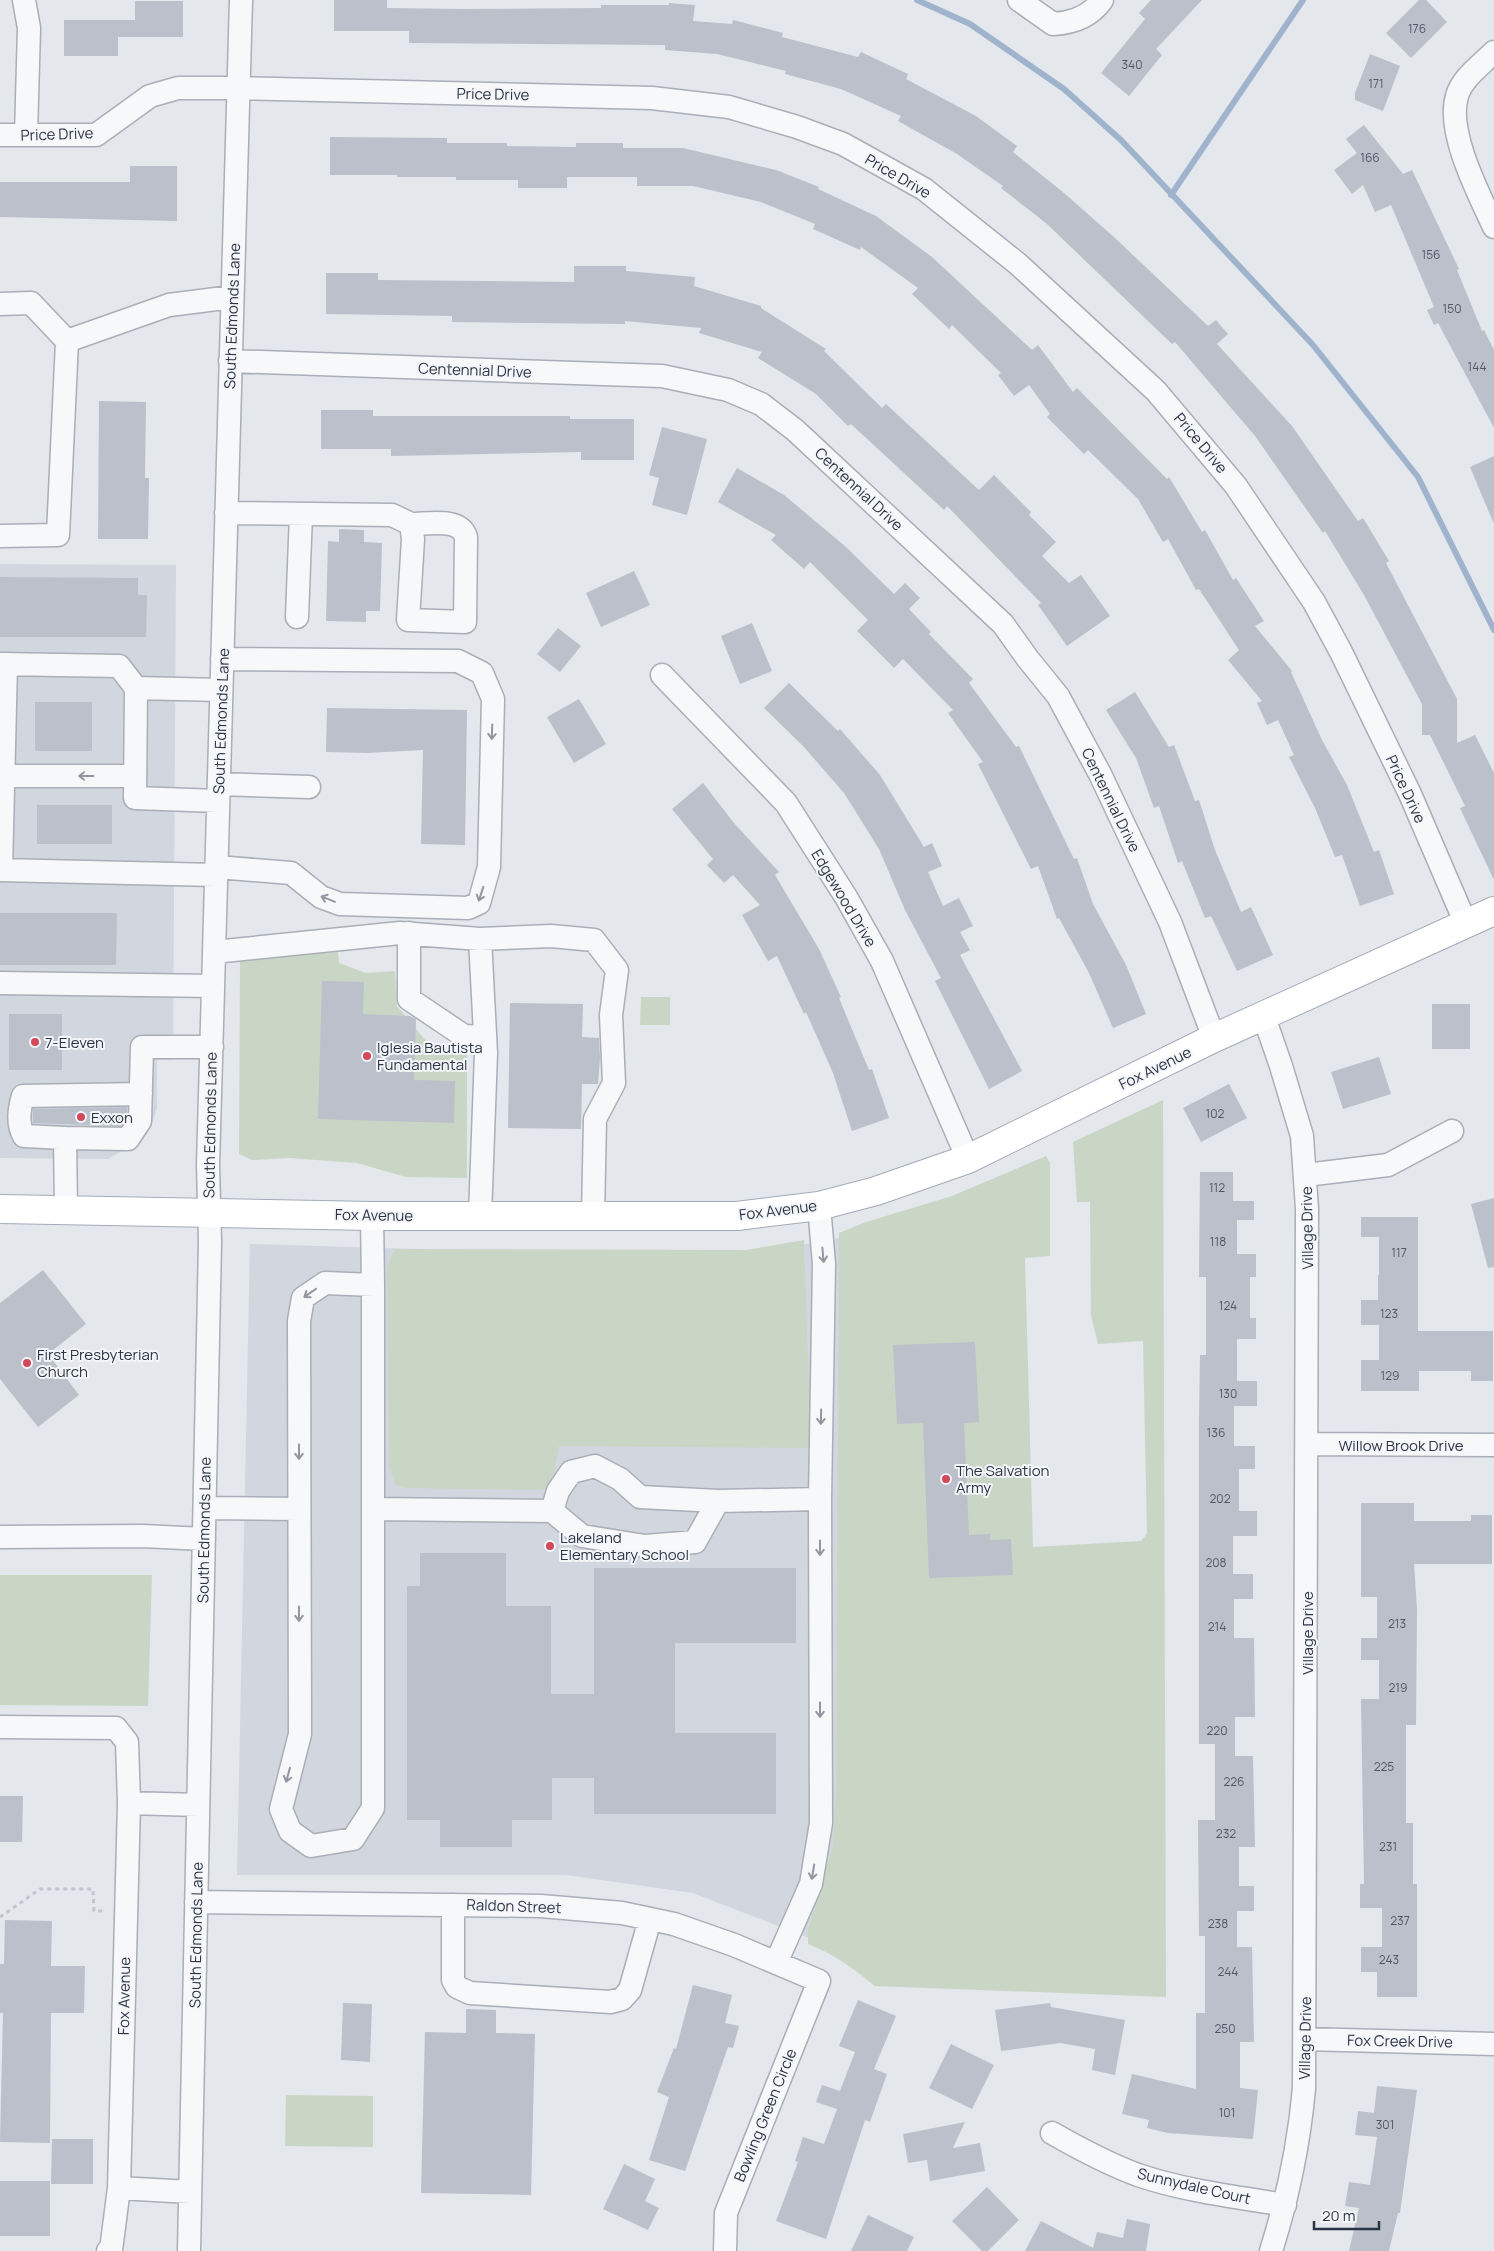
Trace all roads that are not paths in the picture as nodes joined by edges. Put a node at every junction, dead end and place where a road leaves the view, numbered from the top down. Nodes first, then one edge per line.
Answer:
1 (24, 0) edge
2 (241, 0) edge
3 (1019, 0) edge
4 (1102, 0) edge
5 (1494, 52) edge
6 (238, 88) junction
7 (0, 135) edge
8 (26, 135) junction
9 (1494, 227) edge
10 (232, 297) junction
11 (0, 304) edge
12 (67, 341) junction
13 (230, 361) junction
14 (226, 513) junction
15 (301, 514) junction
16 (411, 524) junction
17 (0, 536) edge
18 (297, 617) dead end
19 (222, 659) junction
20 (3, 664) edge
21 (662, 675) dead end
22 (136, 688) junction
23 (221, 690) junction
24 (3, 776) junction
25 (135, 776) junction
26 (309, 787) dead end
27 (219, 792) junction
28 (0, 870) edge
29 (216, 871) junction
30 (1494, 911) edge
31 (1466, 924) junction
32 (409, 933) junction
33 (480, 939) junction
34 (214, 952) junction
35 (0, 983) edge
36 (213, 986) junction
37 (1264, 1017) junction
38 (485, 1037) junction
39 (1214, 1038) junction
40 (212, 1046) junction
41 (141, 1094) junction
42 (1452, 1131) dead end
43 (65, 1138) junction
44 (968, 1159) junction
45 (1306, 1176) junction
46 (819, 1206) junction
47 (0, 1209) edge
48 (66, 1210) junction
49 (209, 1212) junction
50 (372, 1216) junction
51 (480, 1216) junction
52 (594, 1216) junction
53 (373, 1285) junction
54 (1308, 1444) junction
55 (1494, 1445) edge
56 (820, 1499) junction
57 (718, 1501) junction
58 (205, 1508) junction
59 (299, 1509) junction
60 (373, 1509) junction
61 (552, 1511) junction
62 (0, 1537) edge
63 (204, 1539) junction
64 (0, 1727) edge
65 (128, 1803) junction
66 (198, 1806) junction
67 (196, 1902) junction
68 (453, 1905) junction
69 (650, 1919) junction
70 (776, 1963) junction
71 (819, 1981) joint
72 (1305, 2039) junction
73 (1494, 2044) edge
74 (1052, 2133) dead end
75 (119, 2188) junction
76 (190, 2192) junction
77 (1285, 2205) junction
78 (108, 2251) edge
79 (189, 2251) edge
80 (725, 2251) edge
81 (1271, 2251) edge

1 - 8 street
2 - 6 street, South Edmonds Lane
3 - 4 street
5 - 9 street
6 - 8 street, Price Drive
6 - 10 street, South Edmonds Lane
6 - 31 street, Price Drive
7 - 8 street, Price Drive
10 - 12 street
10 - 13 street, South Edmonds Lane
11 - 12 street
12 - 17 street
13 - 14 street, South Edmonds Lane
13 - 39 street, Centennial Drive
14 - 15 street
14 - 19 street, South Edmonds Lane
15 - 16 street
15 - 18 street
16 - 16 street
19 - 23 street, South Edmonds Lane
19 -> 29 street
20 - 22 street
20 - 24 street
21 - 44 street, Edgewood Drive
22 - 23 street
22 - 25 street
23 - 27 street, South Edmonds Lane
25 -> 24 street
24 - 28 street
25 - 27 street
26 - 27 street
27 - 29 street, South Edmonds Lane
28 - 29 street
29 - 34 street, South Edmonds Lane
30 - 31 main road, Fox Avenue
31 - 37 main road, Fox Avenue
32 - 33 street
32 - 34 street
32 - 38 street
33 - 38 street
33 - 52 street
34 - 36 street, South Edmonds Lane
35 - 36 street
36 - 40 street, South Edmonds Lane
37 - 39 main road, Fox Avenue
37 - 45 street, Village Drive
38 - 51 street
39 - 44 main road, Fox Avenue
40 - 41 street
40 - 49 street, South Edmonds Lane
41 - 43 street
41 - 43 street
42 - 45 street
43 - 48 street
44 - 46 main road, Fox Avenue
45 - 54 street, Village Drive
46 - 52 main road, Fox Avenue
46 -> 56 street
47 - 48 main road, Fox Avenue
48 - 49 main road, Fox Avenue
49 - 50 main road, Fox Avenue
49 - 58 street, South Edmonds Lane
50 - 51 main road, Fox Avenue
50 - 53 street
51 - 52 main road, Fox Avenue
53 -> 59 street
53 - 60 street
54 - 55 street, Willow Brook Drive
54 - 72 street, Village Drive
56 - 57 street
56 -> 70 street
57 - 61 street
57 - 61 street
58 - 59 street
58 - 63 street, South Edmonds Lane
59 -> 60 street
60 - 61 street
62 - 63 street
63 - 66 street, South Edmonds Lane
64 - 65 street, Fox Avenue
65 - 66 street
65 - 75 street, Fox Avenue
66 - 67 street, South Edmonds Lane
67 - 68 street, Raldon Street
67 - 76 street, South Edmonds Lane
68 - 69 street, Raldon Street
68 - 69 street
69 - 70 street, Raldon Street
70 - 71 street, Raldon Street
71 - 80 street, Bowling Green Circle
72 - 73 street, Fox Creek Drive
72 - 77 street, Village Drive
74 - 77 street, Sunnydale Court
75 - 76 street
75 - 78 street, Fox Avenue
76 - 79 street, South Edmonds Lane
77 - 81 street, Village Drive

